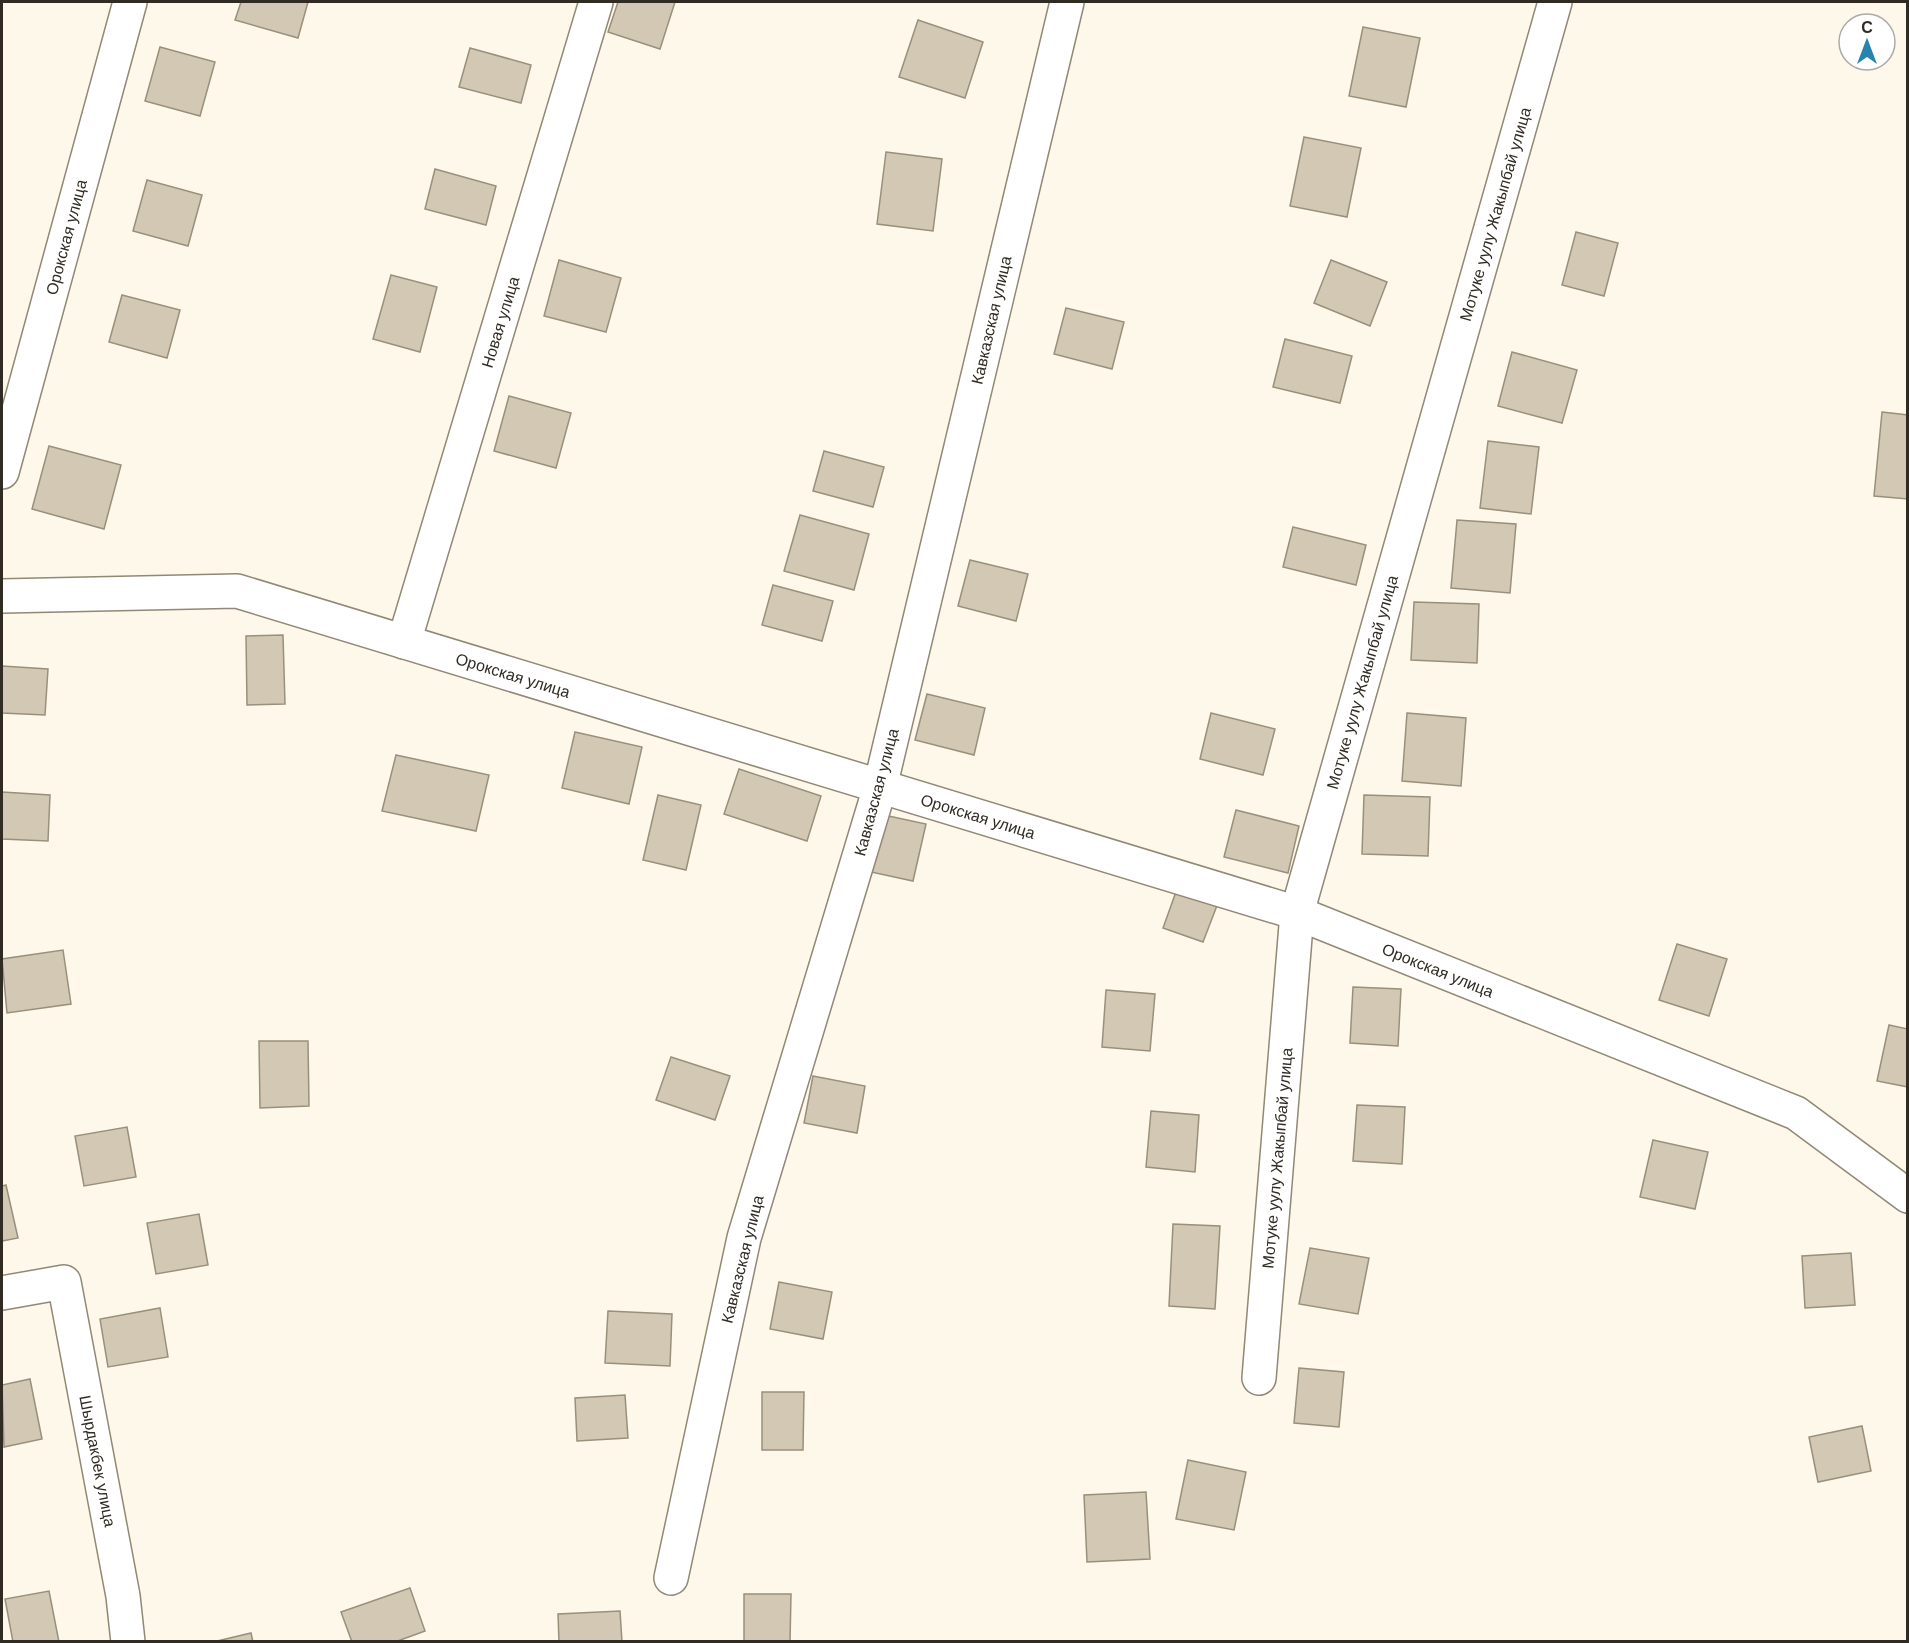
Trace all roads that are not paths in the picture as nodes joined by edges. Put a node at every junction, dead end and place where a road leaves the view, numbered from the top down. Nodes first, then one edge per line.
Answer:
1 (130, 2) edge
2 (596, 2) edge
3 (1067, 2) edge
4 (1555, 2) edge
5 (2, 472) edge
6 (2, 596) edge
7 (404, 642) junction
8 (880, 786) junction
9 (1297, 913) junction
10 (1908, 1196) edge
11 (2, 1293) edge
12 (1259, 1378) dead end
13 (671, 1578) dead end
14 (128, 1641) edge

1 - 5 street, Орокская улица
2 - 7 street, Новая улица
3 - 8 street, Кавказская улица
4 - 9 street, Мотуке уулу Жакыпбай улица
6 - 7 street, Орокская улица
7 - 8 street, Орокская улица
8 - 9 street, Орокская улица
8 - 13 street, Кавказская улица
9 - 10 street, Орокская улица
9 - 12 street, Мотуке уулу Жакыпбай улица
11 - 14 street, Шырдакбек улица

